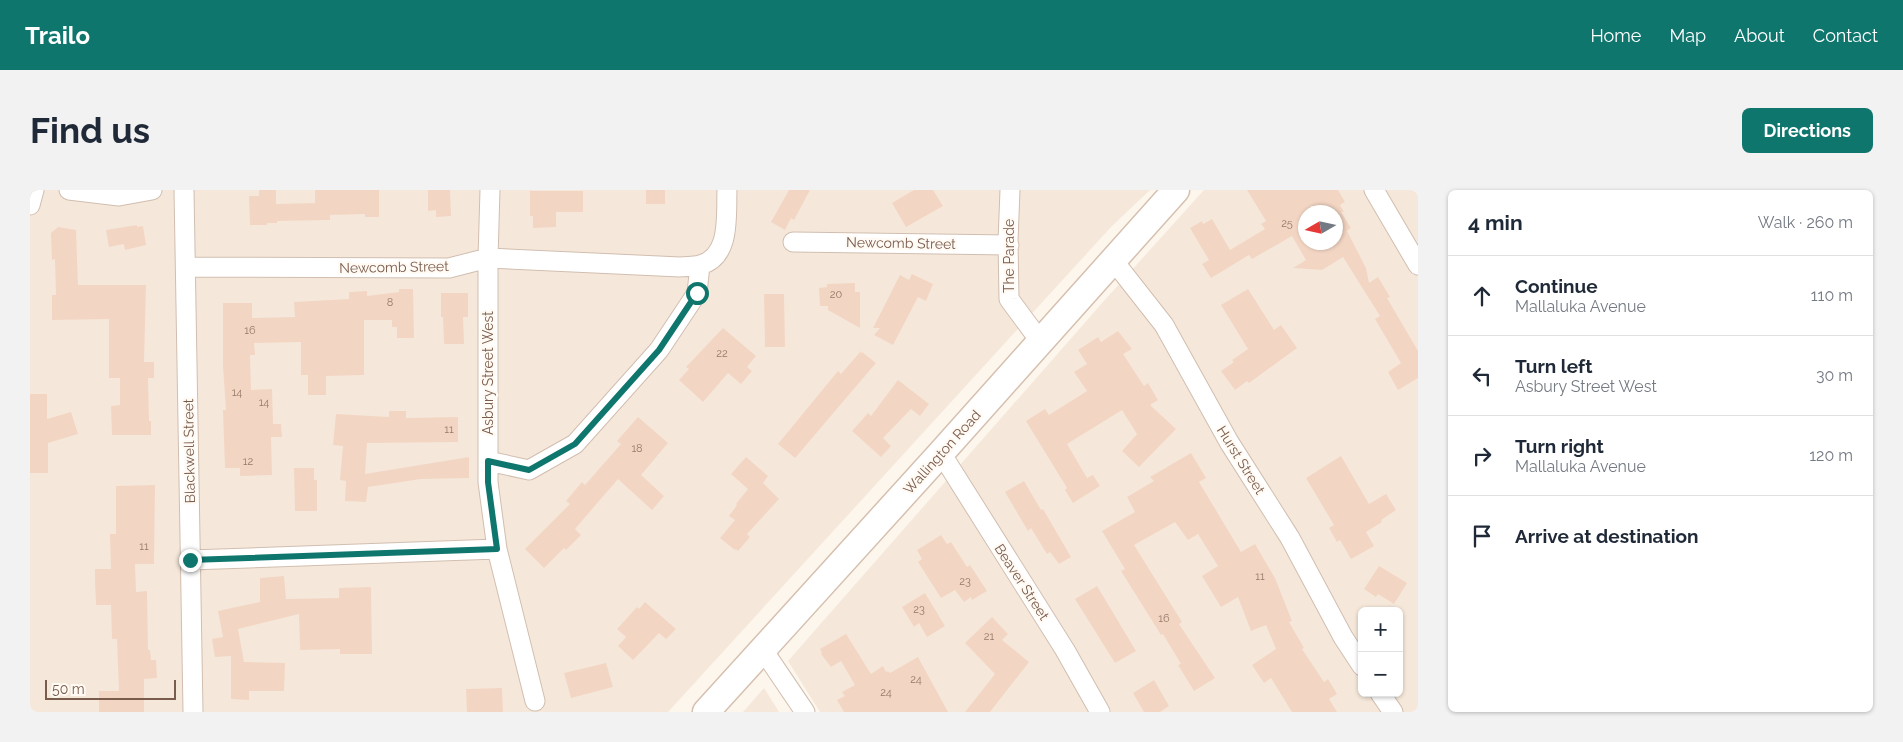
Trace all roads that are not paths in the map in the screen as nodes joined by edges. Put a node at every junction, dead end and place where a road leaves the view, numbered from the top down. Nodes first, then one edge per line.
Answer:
1 (34, 190) edge
2 (69, 190) edge
3 (152, 190) edge
4 (184, 190) edge
5 (490, 190) edge
6 (727, 190) edge
7 (1010, 190) edge
8 (1176, 190) edge
9 (1374, 190) edge
10 (30, 205) edge
11 (792, 242) dead end
12 (1009, 245) junction
13 (488, 258) junction
14 (1113, 260) junction
15 (1418, 264) edge
16 (700, 265) junction
17 (186, 267) junction
18 (1040, 341) junction
19 (941, 454) junction
20 (488, 461) junction
21 (497, 549) junction
22 (190, 560) junction
23 (762, 650) junction
24 (1358, 660) edge
25 (1383, 697) edge
26 (535, 701) dead end
27 (193, 712) edge
28 (706, 712) edge
29 (805, 712) edge
30 (1100, 712) edge
31 (1393, 712) edge

1 - 10 street
2 - 3 street
4 - 17 street, Blackwell Street
5 - 13 street, Asbury Street West
6 - 16 street, Newcomb Street
7 - 12 street, The Parade
8 - 14 street, Wallington Road
9 - 15 street
11 - 12 street, Newcomb Street
12 - 18 street, The Parade
13 - 16 street, Newcomb Street
13 - 17 street, Newcomb Street
13 - 20 street, Asbury Street West
14 - 18 street, Wallington Road
14 - 24 street, Hurst Street
16 - 20 street
17 - 22 street, Blackwell Street
18 - 19 street, Wallington Road
19 - 23 street, Wallington Road
19 - 30 street, Beaver Street
20 - 21 street, Asbury Street West
21 - 22 street
21 - 26 street, Asbury Street West
22 - 27 street, Blackwell Street
23 - 28 street, Wallington Road
23 - 29 street
25 - 31 street

